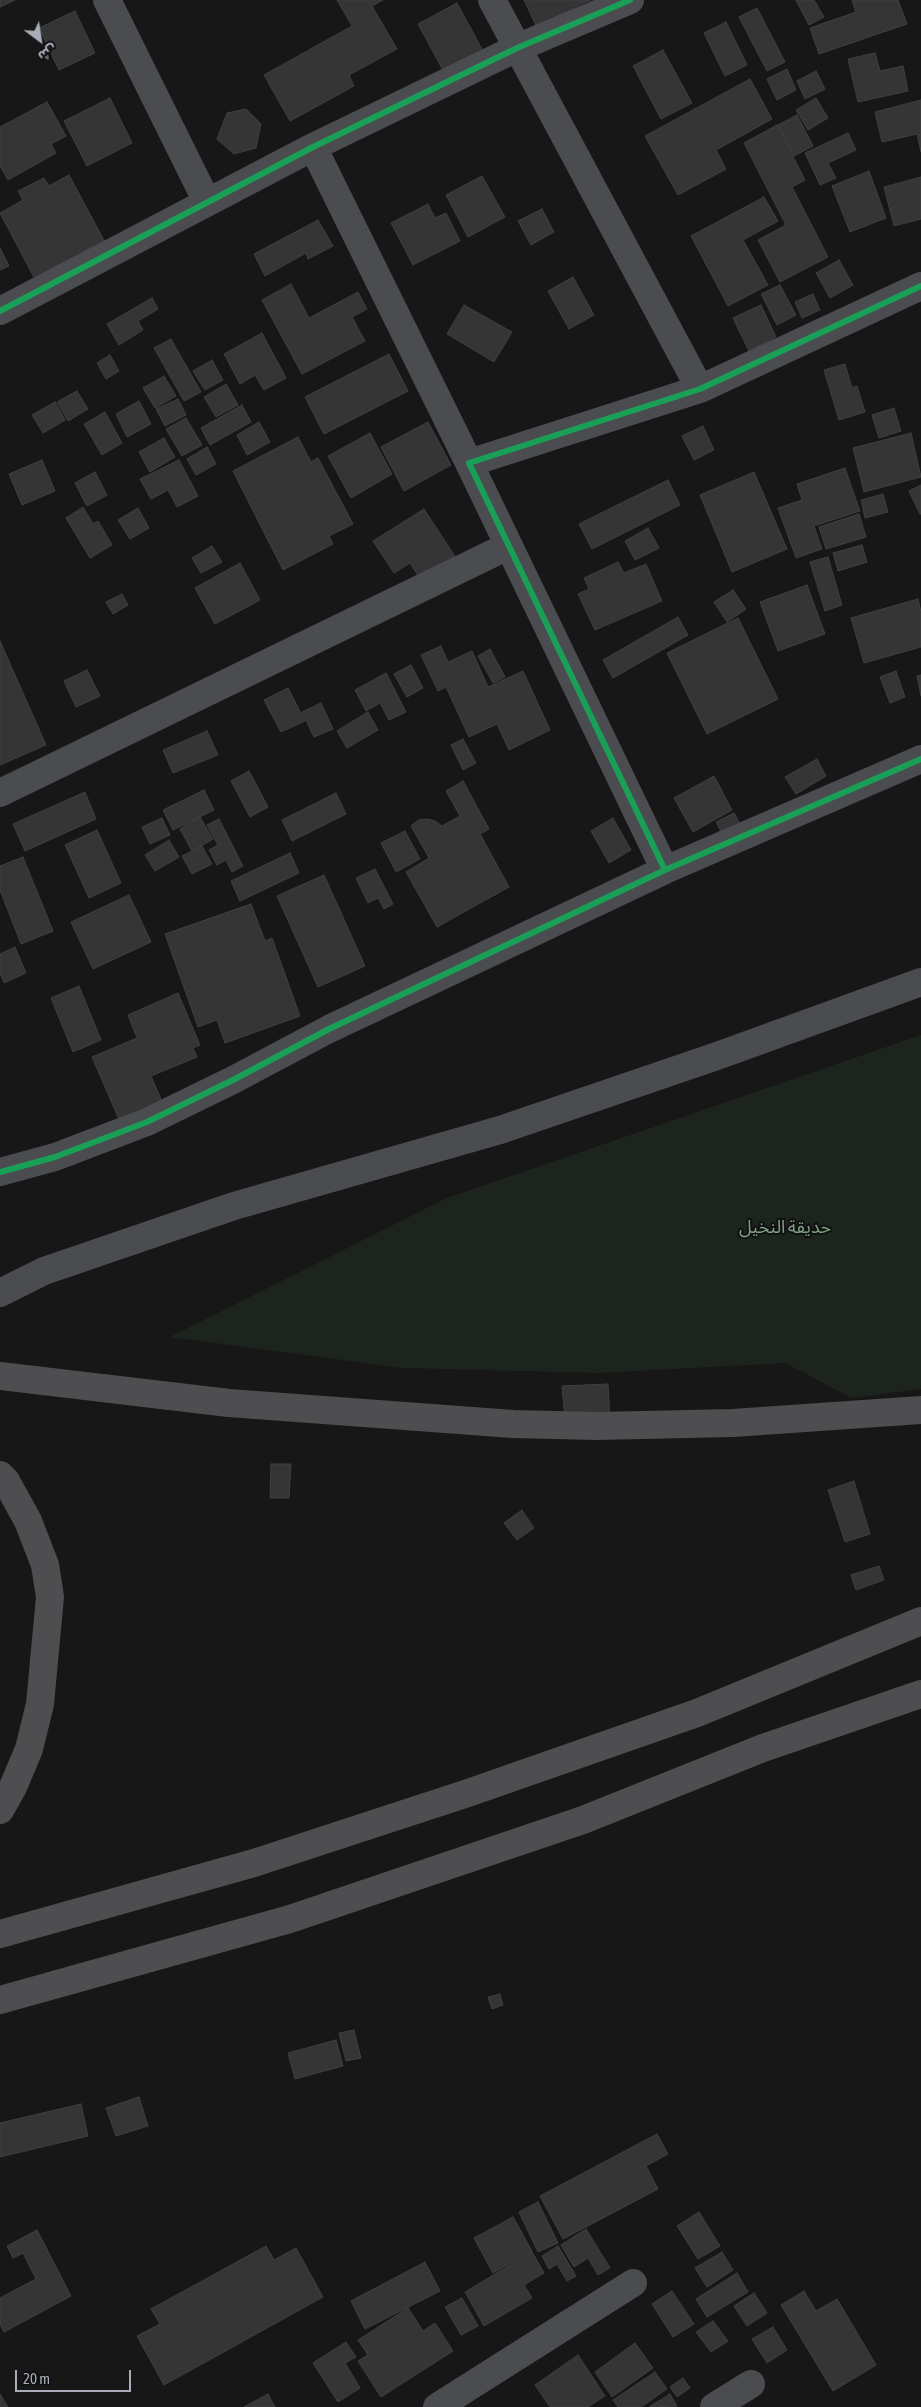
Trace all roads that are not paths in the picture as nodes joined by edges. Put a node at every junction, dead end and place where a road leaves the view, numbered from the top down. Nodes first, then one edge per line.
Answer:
1 (107, 0) edge
2 (492, 0) edge
3 (630, 0) edge
4 (517, 48) junction
5 (313, 148) junction
6 (207, 202) junction
7 (921, 286) edge
8 (0, 311) edge
9 (700, 389) junction
10 (469, 462) junction
11 (508, 546) junction
12 (921, 759) edge
13 (0, 792) edge
14 (665, 870) junction
15 (921, 982) edge
16 (0, 1172) edge
17 (0, 1293) edge
18 (0, 1376) edge
19 (921, 1410) edge
20 (0, 1475) edge
21 (921, 1621) edge
22 (921, 1694) edge
23 (0, 1810) edge
24 (0, 1934) edge
25 (0, 2000) edge
26 (633, 2283) dead end
27 (751, 2384) dead end
28 (437, 2407) edge
29 (714, 2407) edge

1 - 6 street
2 - 4 street
3 - 4 street
4 - 5 street
4 - 9 street
5 - 6 street
5 - 10 street
6 - 8 street
7 - 9 street
9 - 10 street
10 - 11 street
11 - 13 street
11 - 14 street
12 - 14 street
14 - 16 street
15 - 17 street
18 - 19 highway
20 - 23 highway
21 - 24 highway
22 - 25 highway
26 - 28 street
27 - 29 street

